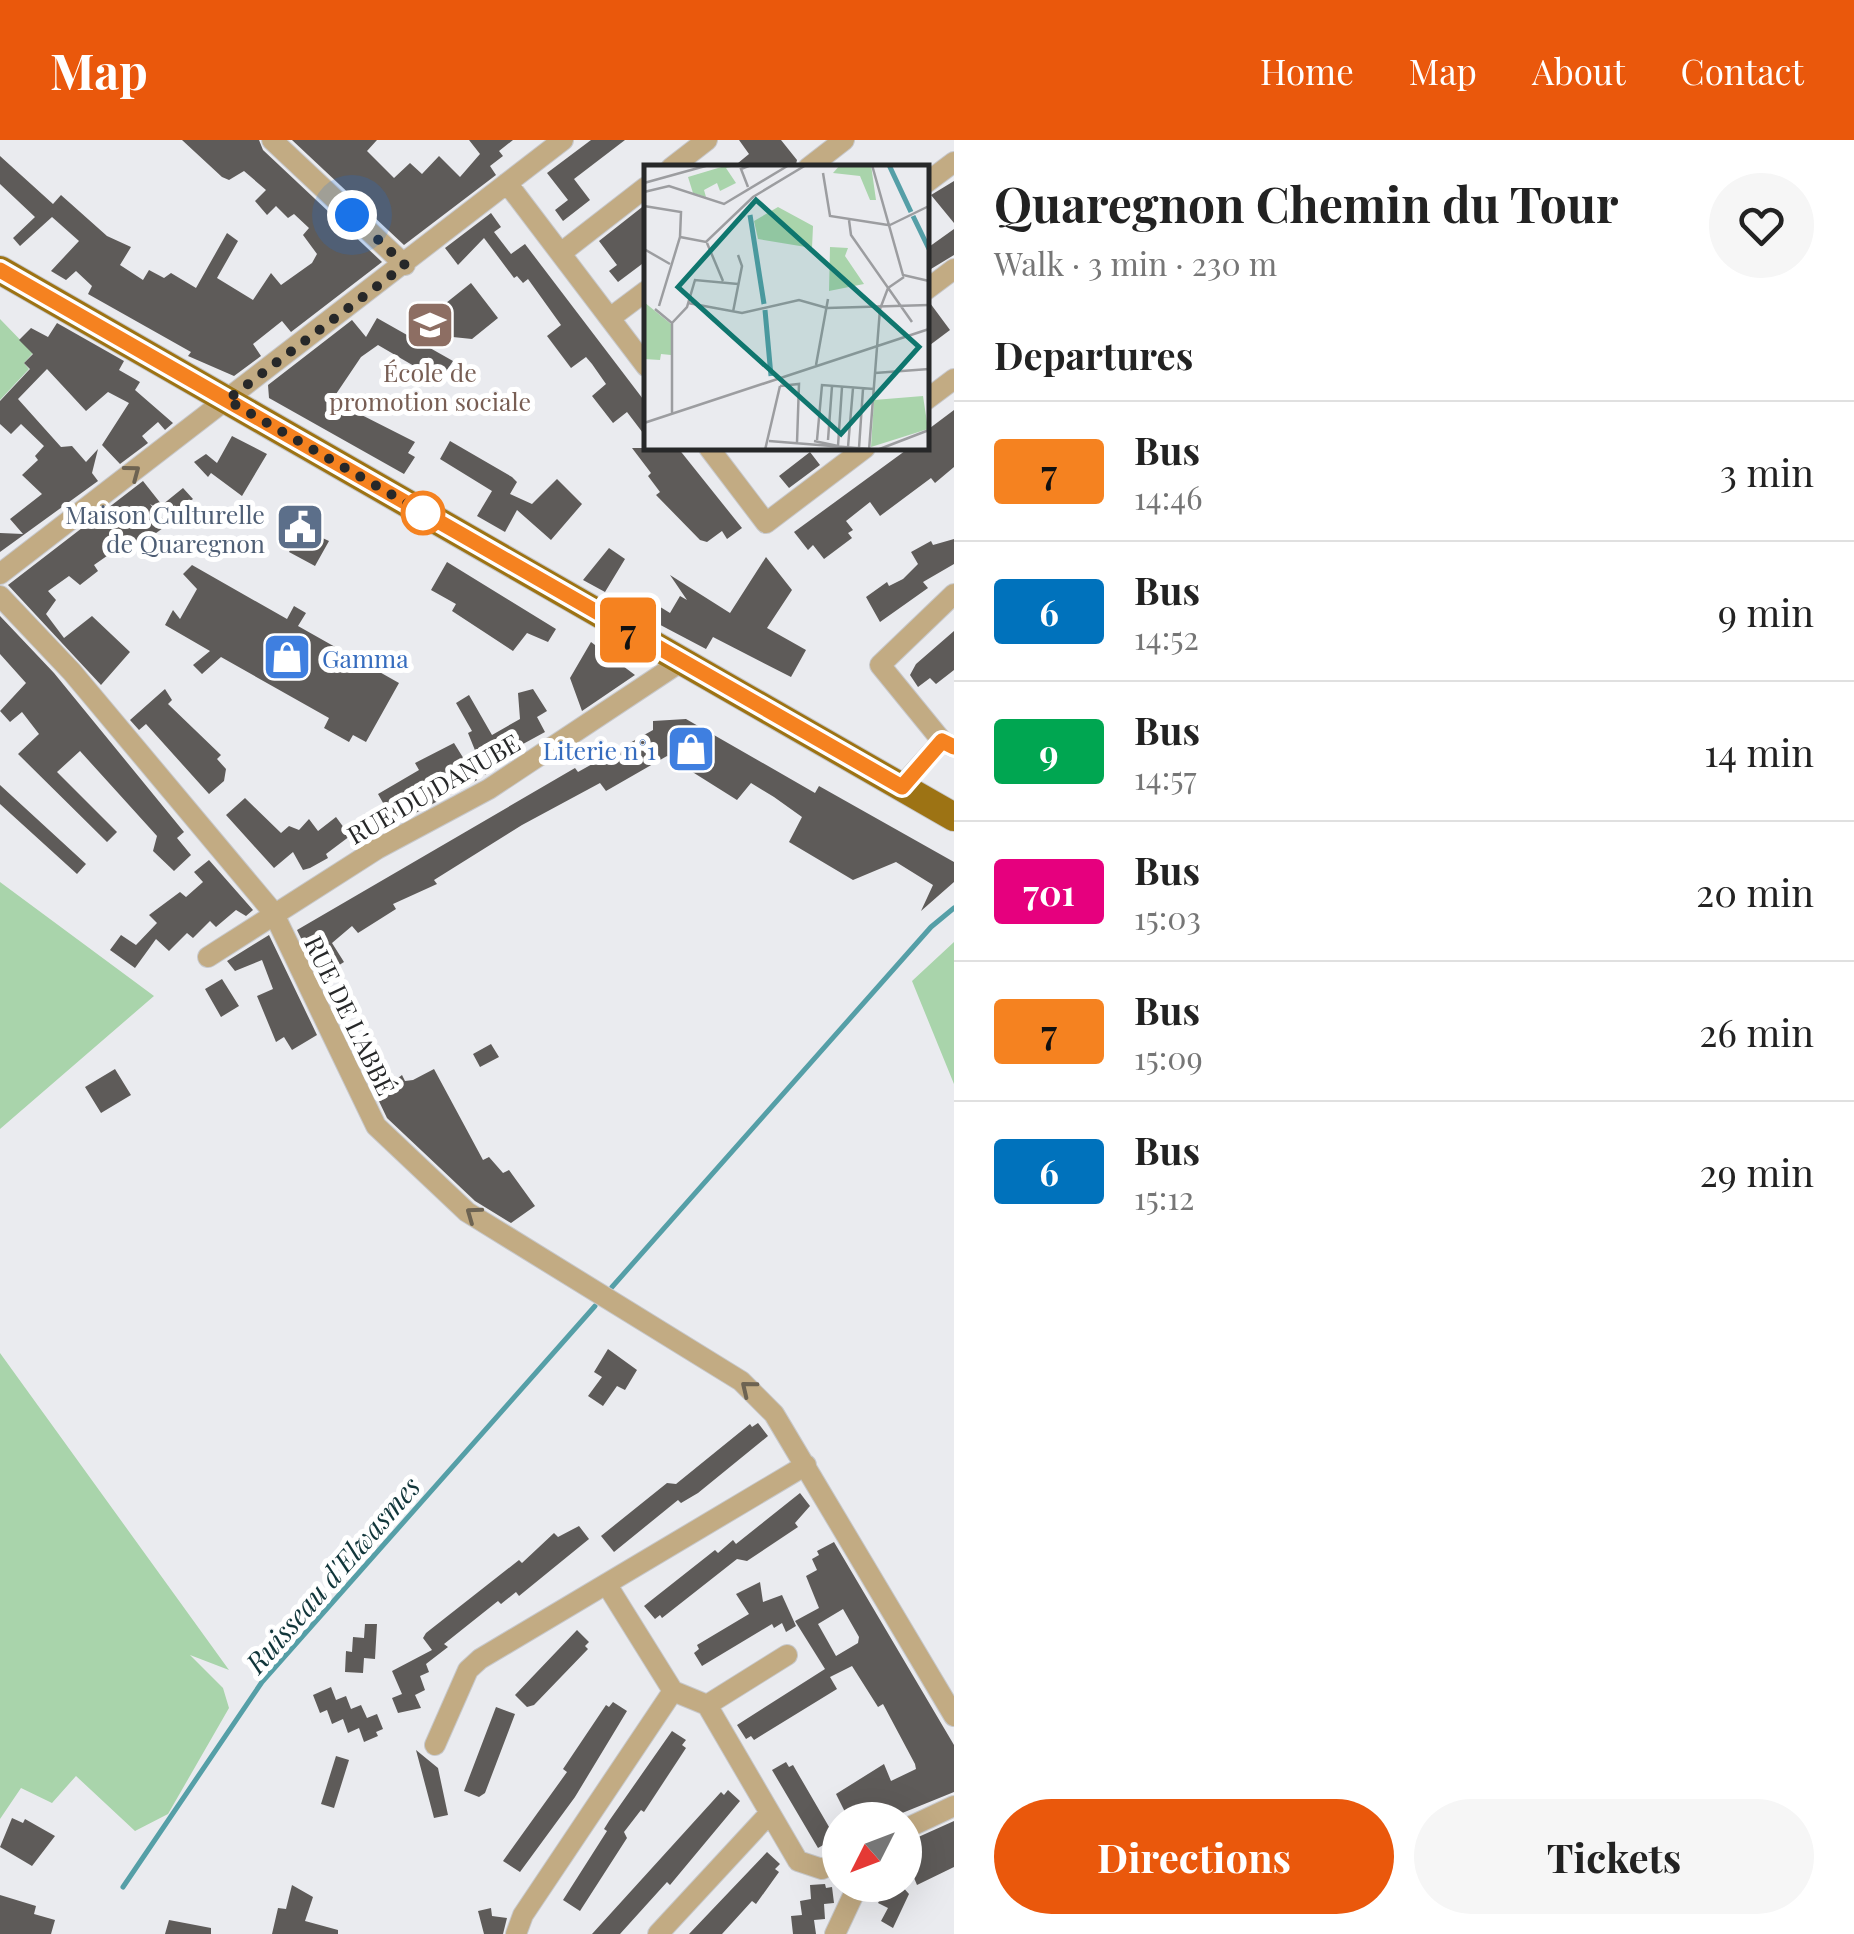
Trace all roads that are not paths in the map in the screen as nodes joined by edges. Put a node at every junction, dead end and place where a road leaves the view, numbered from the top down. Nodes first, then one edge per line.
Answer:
1 (272, 140) edge
2 (563, 140) edge
3 (707, 140) edge
4 (844, 140) edge
5 (954, 162) edge
6 (675, 165) edge
7 (812, 165) edge
8 (929, 181) edge
9 (507, 183) junction
10 (644, 188) edge
11 (560, 253) junction
12 (405, 265) junction
13 (954, 268) edge
14 (0, 270) edge
15 (929, 288) edge
16 (644, 292) edge
17 (610, 318) junction
18 (644, 363) edge
19 (954, 380) edge
20 (929, 398) edge
21 (227, 400) junction
22 (715, 450) edge
23 (861, 450) edge
24 (0, 574) edge
25 (954, 594) edge
26 (0, 596) edge
27 (682, 661) junction
28 (948, 744) edge
29 (902, 787) junction
30 (954, 817) edge
31 (273, 912) junction
32 (208, 957) dead end
33 (806, 1465) junction
34 (607, 1585) junction
35 (786, 1654) dead end
36 (673, 1691) junction
37 (707, 1705) junction
38 (954, 1716) edge
39 (435, 1745) dead end
40 (954, 1806) edge
41 (770, 1813) junction
42 (922, 1821) edge
43 (822, 1869) edge
44 (850, 1902) edge
45 (516, 1934) edge
46 (658, 1934) edge
47 (835, 1934) edge

1 - 12 street
2 - 9 street
3 - 6 street
4 - 7 street
5 - 8 street
9 - 11 street
9 - 12 street
10 - 11 street
11 - 17 street
12 - 21 street
13 - 15 street
14 - 21 main road
16 - 17 street
17 - 18 street
19 - 20 street
24 -> 21 street
21 - 27 main road
22 - 23 street
25 - 28 street
26 - 31 street, RUE DE L'ABBÉ
27 - 29 main road
27 - 31 street, RUE DU DANUBE
28 - 29 street
29 - 30 main road
31 - 32 street, RUE DU DANUBE
33 -> 31 street, RUE DE L'ABBÉ
33 - 34 street
33 - 38 street, RUE DE L'ABBÉ
34 - 36 street
34 - 39 street
35 - 37 street
36 - 37 street
36 - 45 street
37 - 41 street
40 - 42 street
41 - 43 street
41 - 46 street
44 - 47 street

